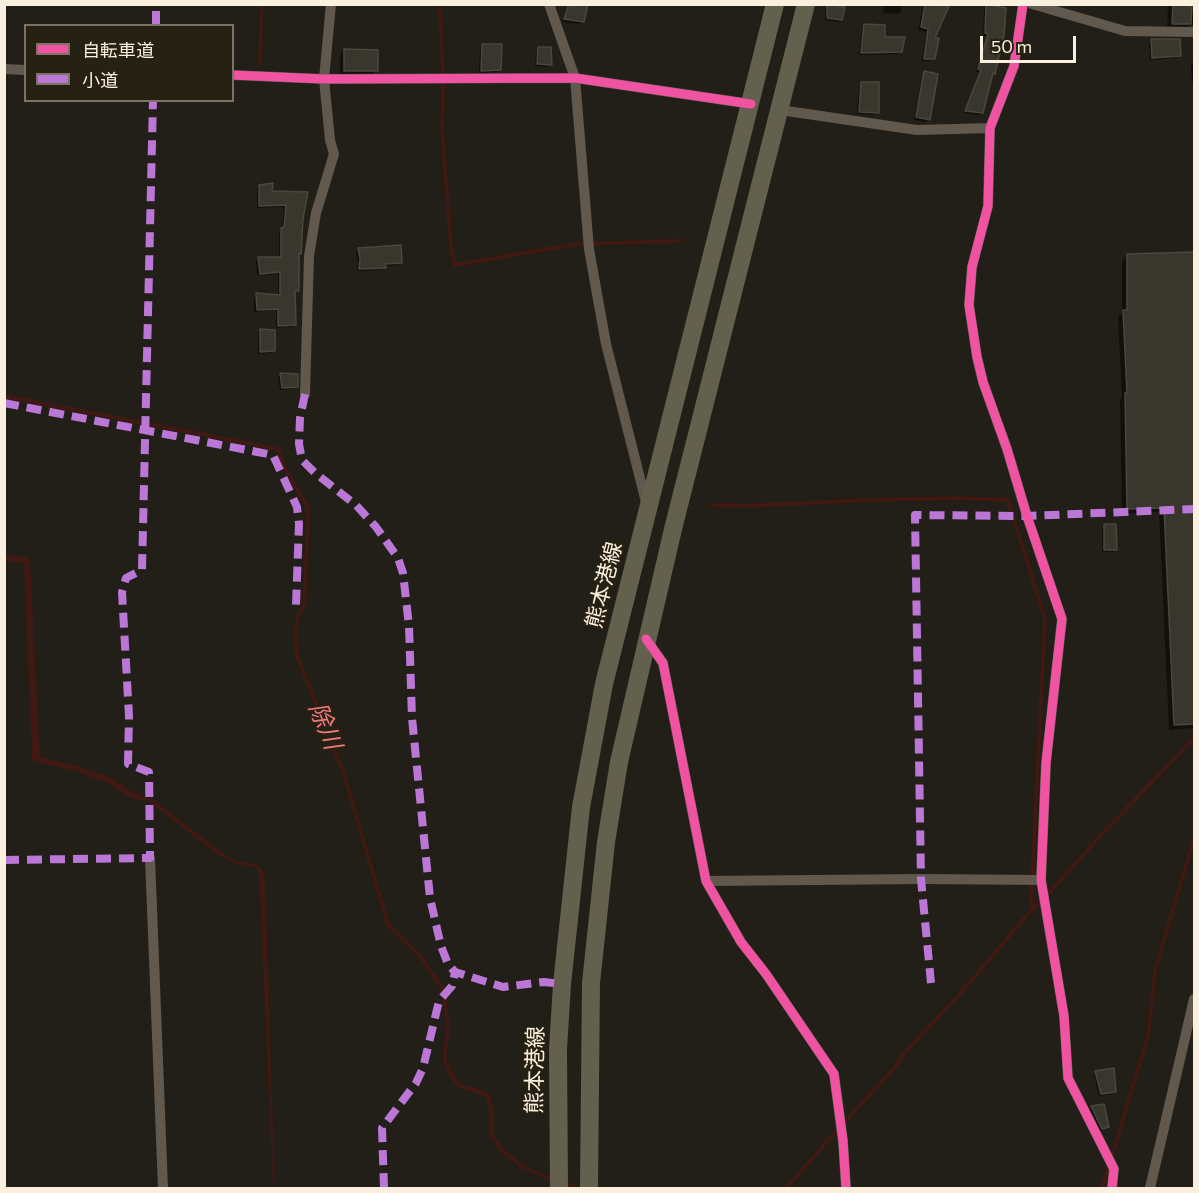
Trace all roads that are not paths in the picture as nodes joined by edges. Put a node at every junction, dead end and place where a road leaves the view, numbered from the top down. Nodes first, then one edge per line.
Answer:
1 (331, 4) edge
2 (549, 4) edge
3 (775, 4) edge
4 (806, 4) edge
5 (1023, 4) edge
6 (1032, 4) edge
7 (1194, 32) edge
8 (4, 69) edge
9 (24, 70) edge
10 (234, 75) edge
11 (575, 78) junction
12 (324, 79) junction
13 (751, 104) junction
14 (780, 110) junction
15 (990, 128) junction
16 (305, 394) dead end
17 (647, 508) junction
18 (646, 639) junction
19 (150, 858) dead end
20 (1041, 880) junction
21 (706, 881) junction
22 (1194, 999) edge
23 (592, 1056) junction
24 (558, 1057) junction
25 (559, 1180) edge
26 (163, 1188) edge
27 (589, 1188) edge
28 (846, 1188) edge
29 (1112, 1188) edge
30 (1150, 1188) edge

1 - 12 street
2 - 11 street
3 - 13 main road, 熊本港線
4 - 14 main road
5 - 15 street
6 - 7 street
8 - 9 street
10 - 12 street
11 - 12 street
11 - 13 street
11 - 17 street
12 - 16 street
13 - 17 main road, 熊本港線
14 - 15 street
14 - 18 main road
15 - 20 street
17 - 24 main road, 熊本港線
18 - 21 street
18 - 23 main road
19 - 26 street
20 - 21 street
20 - 29 street
21 - 28 street
22 - 30 street
23 - 24 main road
23 - 27 main road
24 - 25 main road, 熊本港線

